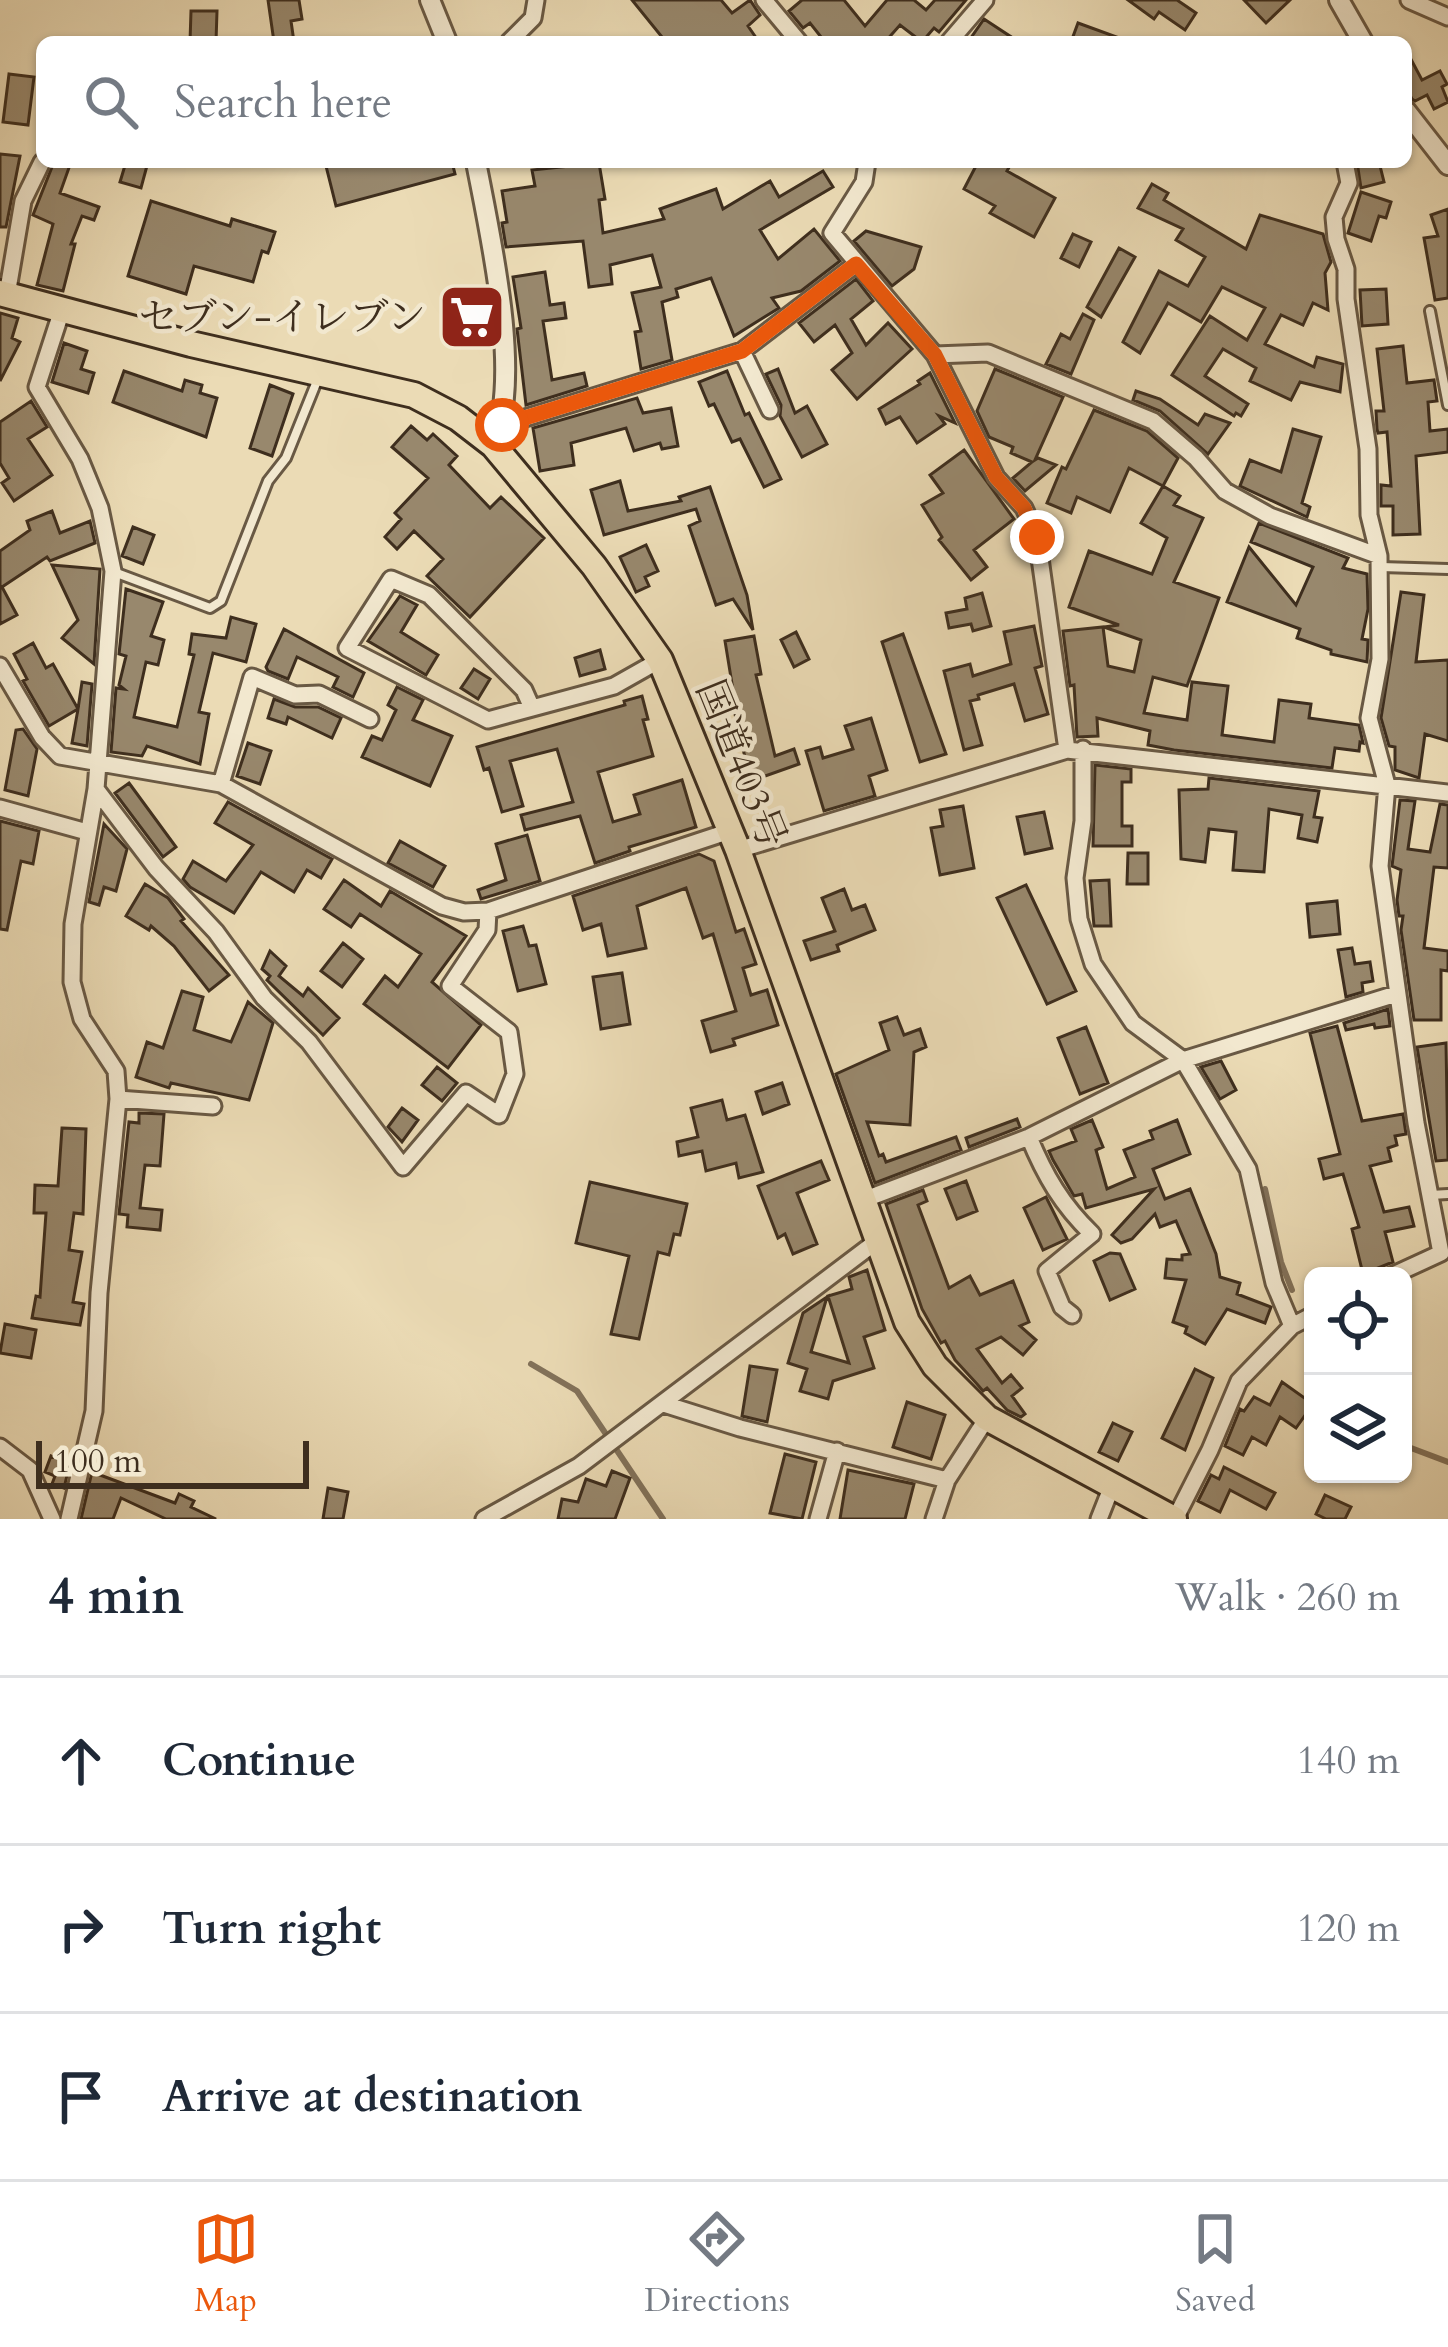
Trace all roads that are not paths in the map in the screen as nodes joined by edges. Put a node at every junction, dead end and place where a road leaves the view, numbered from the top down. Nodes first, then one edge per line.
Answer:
1 (430, 0) edge
2 (536, 0) edge
3 (764, 0) edge
4 (986, 0) edge
5 (1339, 0) edge
6 (1409, 0) edge
7 (1448, 17) edge
8 (445, 36) edge
9 (515, 36) edge
10 (794, 36) edge
11 (954, 36) edge
12 (1360, 36) edge
13 (1412, 119) edge
14 (1448, 165) edge
15 (39, 168) edge
16 (477, 168) edge
17 (866, 168) edge
18 (1346, 168) edge
19 (856, 264) junction
20 (3, 294) edge
21 (62, 310) junction
22 (1430, 311) dead end
23 (742, 351) junction
24 (935, 355) junction
25 (320, 375) junction
26 (1448, 405) edge
27 (770, 410) dead end
28 (498, 435) junction
29 (1380, 561) junction
30 (1448, 569) edge
31 (113, 571) junction
32 (660, 660) junction
33 (0, 667) edge
34 (532, 708) junction
35 (370, 719) dead end
36 (1075, 749) junction
37 (98, 764) junction
38 (221, 784) junction
39 (1387, 785) junction
40 (95, 788) junction
41 (1448, 793) edge
42 (0, 808) edge
43 (87, 832) junction
44 (734, 840) junction
45 (488, 910) junction
46 (1396, 994) junction
47 (1183, 1060) junction
48 (118, 1099) junction
49 (213, 1106) dead end
50 (1029, 1137) junction
51 (1448, 1194) edge
52 (1430, 1196) junction
53 (862, 1200) junction
54 (878, 1241) junction
55 (1411, 1267) edge
56 (1072, 1315) dead end
57 (1304, 1320) edge
58 (1292, 1326) junction
59 (664, 1404) junction
60 (987, 1418) junction
61 (0, 1447) edge
62 (837, 1451) junction
63 (947, 1480) junction
64 (1112, 1486) junction
65 (52, 1519) edge
66 (69, 1519) edge
67 (484, 1519) edge
68 (818, 1519) edge
69 (934, 1519) edge
70 (1100, 1519) edge
71 (1174, 1519) edge

1 - 8 street
2 - 9 street
3 - 10 street
4 - 11 street
5 - 12 street
6 - 7 street
13 - 14 street
15 - 20 street
16 - 28 street
17 - 19 street
18 - 29 street
19 - 23 street
19 - 24 street
20 - 21 highway, 国道403号
21 - 25 highway, 国道403号
21 - 31 street
22 - 26 lane
23 - 27 street
23 - 28 street
24 - 29 street
24 - 36 street
25 - 28 highway, 国道403号
25 - 31 lane
28 - 32 highway, 国道403号
29 - 30 lane
29 - 39 street
31 - 37 street
32 - 34 street
32 - 44 highway, 国道403号
33 - 37 street
34 - 34 street
35 - 38 street
36 - 39 street
36 - 44 street
36 - 47 street
37 - 38 street
37 - 40 street
38 - 45 street
39 - 41 street
39 - 46 street
40 - 43 street
40 - 45 street
42 - 43 street
43 - 48 street
44 - 45 street
44 - 53 highway, 国道403号
46 - 47 street
46 - 52 street
47 - 50 street
47 - 58 street
48 - 49 street
48 - 66 street
50 - 53 street
50 - 56 street
51 - 52 lane
52 - 55 street
53 - 54 highway, 国道403号
54 - 59 street
54 - 60 highway, 国道403号
57 - 58 street
58 - 71 street
59 - 62 street
59 - 67 street
60 - 63 street
60 - 64 highway, 国道403号
61 - 65 street
62 - 63 street
62 - 68 street
63 - 69 street
64 - 70 street
64 - 71 highway, 国道403号

